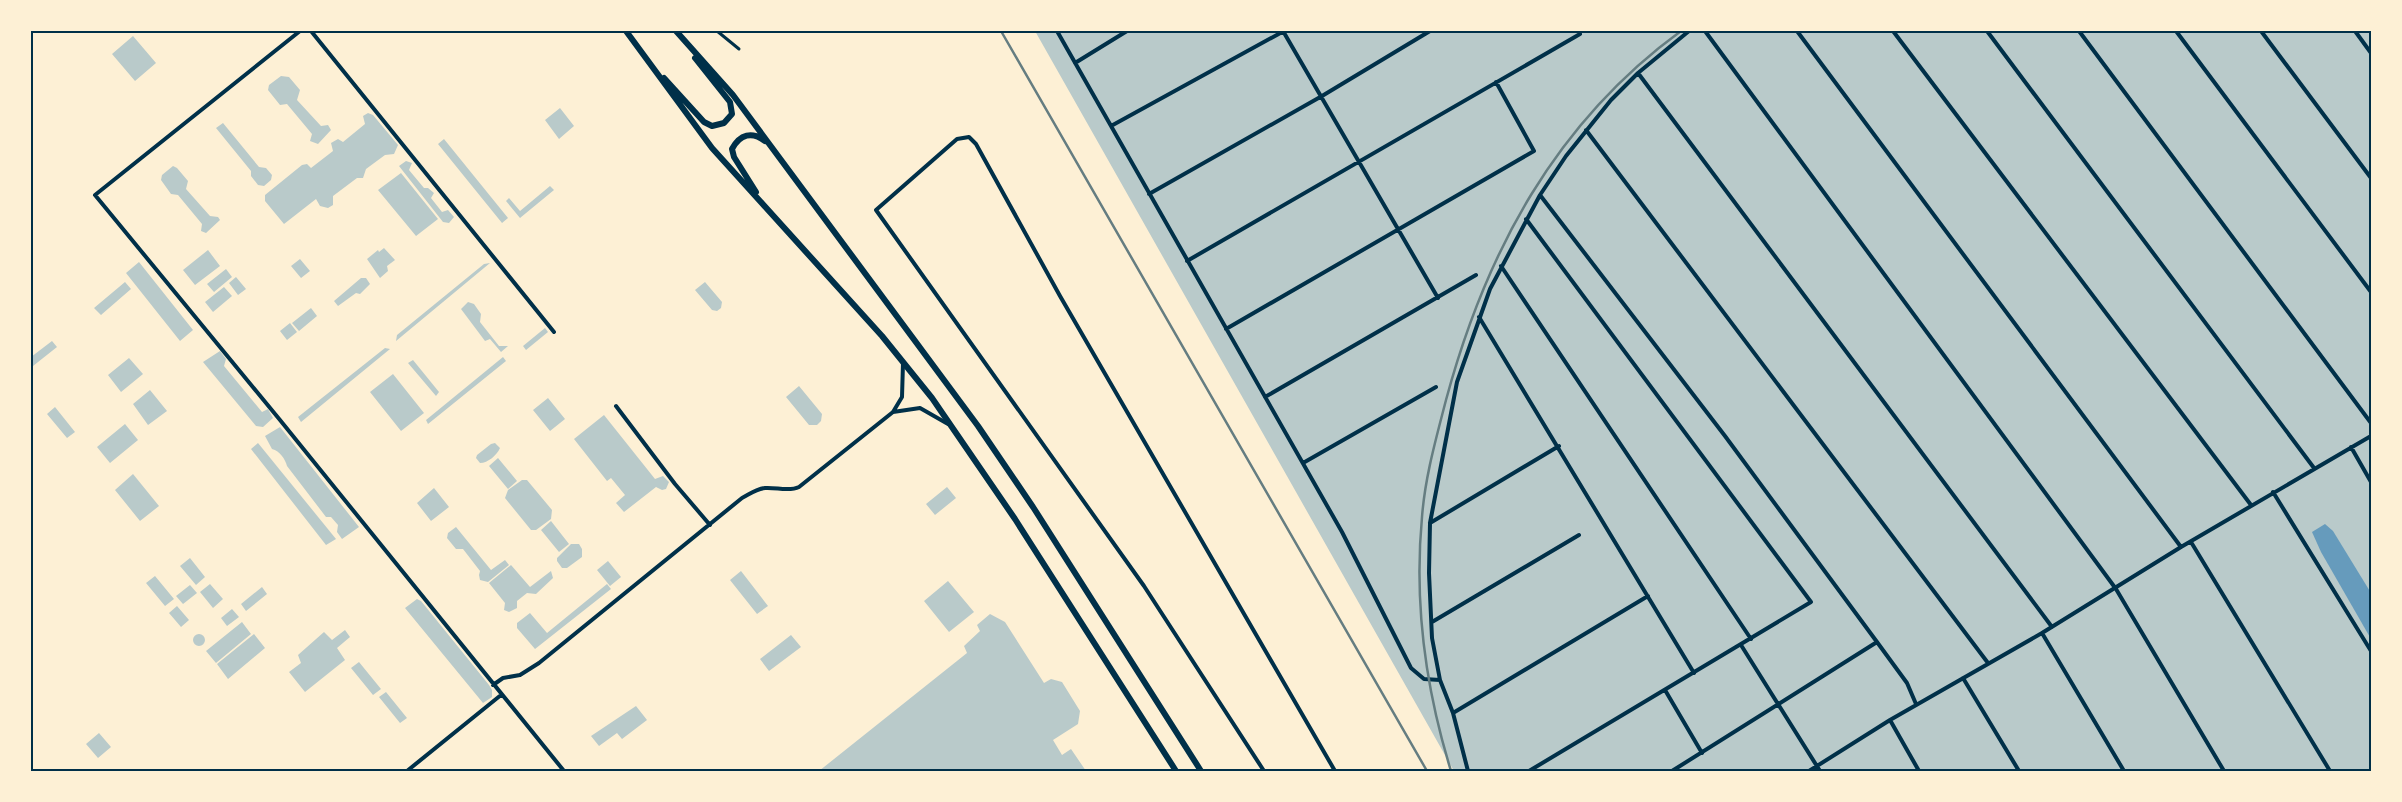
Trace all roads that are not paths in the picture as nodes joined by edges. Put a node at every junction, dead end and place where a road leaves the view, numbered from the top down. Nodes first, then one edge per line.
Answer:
1 (300, 31) edge
2 (311, 31) edge
3 (626, 31) edge
4 (676, 31) edge
5 (717, 31) edge
6 (1057, 31) edge
7 (1127, 31) edge
8 (1283, 31) edge
9 (1430, 31) edge
10 (1689, 31) edge
11 (1705, 31) edge
12 (1798, 31) edge
13 (1893, 31) edge
14 (1987, 31) edge
15 (2079, 31) edge
16 (2176, 31) edge
17 (2261, 31) edge
18 (2355, 31) edge
19 (1580, 34) dead end
20 (739, 49) dead end
21 (2371, 53) edge
22 (643, 55) junction
23 (1075, 63) junction
24 (1638, 73) junction
25 (1496, 82) junction
26 (1322, 96) junction
27 (1111, 126) junction
28 (1586, 130) junction
29 (769, 144) junction
30 (1360, 160) junction
31 (2371, 178) edge
32 (1150, 194) junction
33 (1540, 195) junction
34 (765, 208) junction
35 (1526, 218) junction
36 (1399, 230) junction
37 (1188, 261) junction
38 (1501, 266) junction
39 (1476, 276) dead end
40 (2371, 292) edge
41 (1438, 298) junction
42 (1479, 317) junction
43 (1226, 329) junction
44 (554, 332) dead end
45 (903, 360) junction
46 (1436, 387) dead end
47 (1265, 397) junction
48 (616, 406) dead end
49 (893, 412) junction
50 (2371, 424) edge
51 (953, 427) junction
52 (2371, 436) edge
53 (1558, 446) junction
54 (2351, 447) junction
55 (1303, 463) junction
56 (2314, 468) junction
57 (2371, 482) edge
58 (2273, 492) junction
59 (2251, 506) junction
60 (1430, 523) junction
61 (710, 525) junction
62 (1579, 535) dead end
63 (2191, 542) junction
64 (2181, 547) junction
65 (2116, 590) junction
66 (1648, 596) junction
67 (1432, 622) junction
68 (2052, 627) junction
69 (2042, 633) junction
70 (1751, 639) junction
71 (1877, 642) junction
72 (1740, 645) junction
73 (2371, 651) edge
74 (1988, 663) junction
75 (1694, 673) junction
76 (1963, 678) junction
77 (1440, 680) junction
78 (493, 685) junction
79 (1664, 690) junction
80 (501, 695) junction
81 (1779, 703) junction
82 (1916, 704) junction
83 (1452, 713) junction
84 (1890, 720) junction
85 (1702, 752) junction
86 (1817, 766) junction
87 (407, 771) edge
88 (564, 771) edge
89 (1176, 771) edge
90 (1201, 771) edge
91 (1264, 771) edge
92 (1335, 771) edge
93 (1468, 771) edge
94 (1529, 771) edge
95 (1672, 771) edge
96 (1809, 771) edge
97 (1820, 771) edge
98 (1919, 771) edge
99 (2019, 771) edge
100 (2124, 771) edge
101 (2224, 771) edge
102 (2330, 771) edge

1 - 78 street
2 - 44 street
3 - 22 main road
4 - 22 main road
4 - 29 main road
5 - 20 street
6 - 23 street
7 - 23 street
8 - 26 street
8 - 27 street
9 - 26 street
10 - 24 street
11 - 65 street
12 - 64 street
13 - 59 street
14 - 56 street
15 - 50 street
16 - 40 street
17 - 31 street
18 - 21 street
19 - 25 street
22 - 34 main road
23 - 27 street
24 - 28 street
24 - 68 street
25 - 30 street
25 - 36 street
26 - 30 street
26 - 32 street
27 - 32 street
28 - 33 street
28 - 74 street
29 - 34 main road
29 - 90 main road
30 - 36 street
30 - 37 street
32 - 37 street
33 - 35 street
33 - 71 street
34 - 45 main road
35 - 38 street
35 - 70 street
36 - 41 street
36 - 43 street
37 - 43 street
38 - 42 street
38 - 70 street
39 - 41 street
41 - 47 street
42 - 53 street
42 - 60 street
43 - 47 street
45 - 49 street
45 - 51 main road
46 - 55 street
47 - 55 street
48 - 61 street
49 - 51 street
49 - 61 street
51 - 89 main road
52 - 54 street
53 - 60 street
53 - 66 street
54 - 56 street
54 - 57 street
55 - 77 street
56 - 58 street
58 - 59 street
58 - 73 street
59 - 63 street
60 - 67 street
61 - 78 street
62 - 67 street
63 - 64 street
63 - 102 street
64 - 65 street
65 - 68 street
65 - 101 street
66 - 75 street
66 - 83 street
67 - 77 street
68 - 69 street
69 - 74 street
69 - 100 street
70 - 72 street
71 - 81 street
71 - 82 street
72 - 75 street
72 - 81 street
74 - 76 street
75 - 79 street
76 - 82 street
76 - 99 street
77 - 83 street
78 - 80 street
79 - 85 street
79 - 94 street
80 - 87 street
80 - 88 street
81 - 85 street
81 - 86 street
82 - 84 street
83 - 93 street
84 - 86 street
84 - 98 street
85 - 95 street
86 - 96 street
86 - 97 street
91 - 92 street

